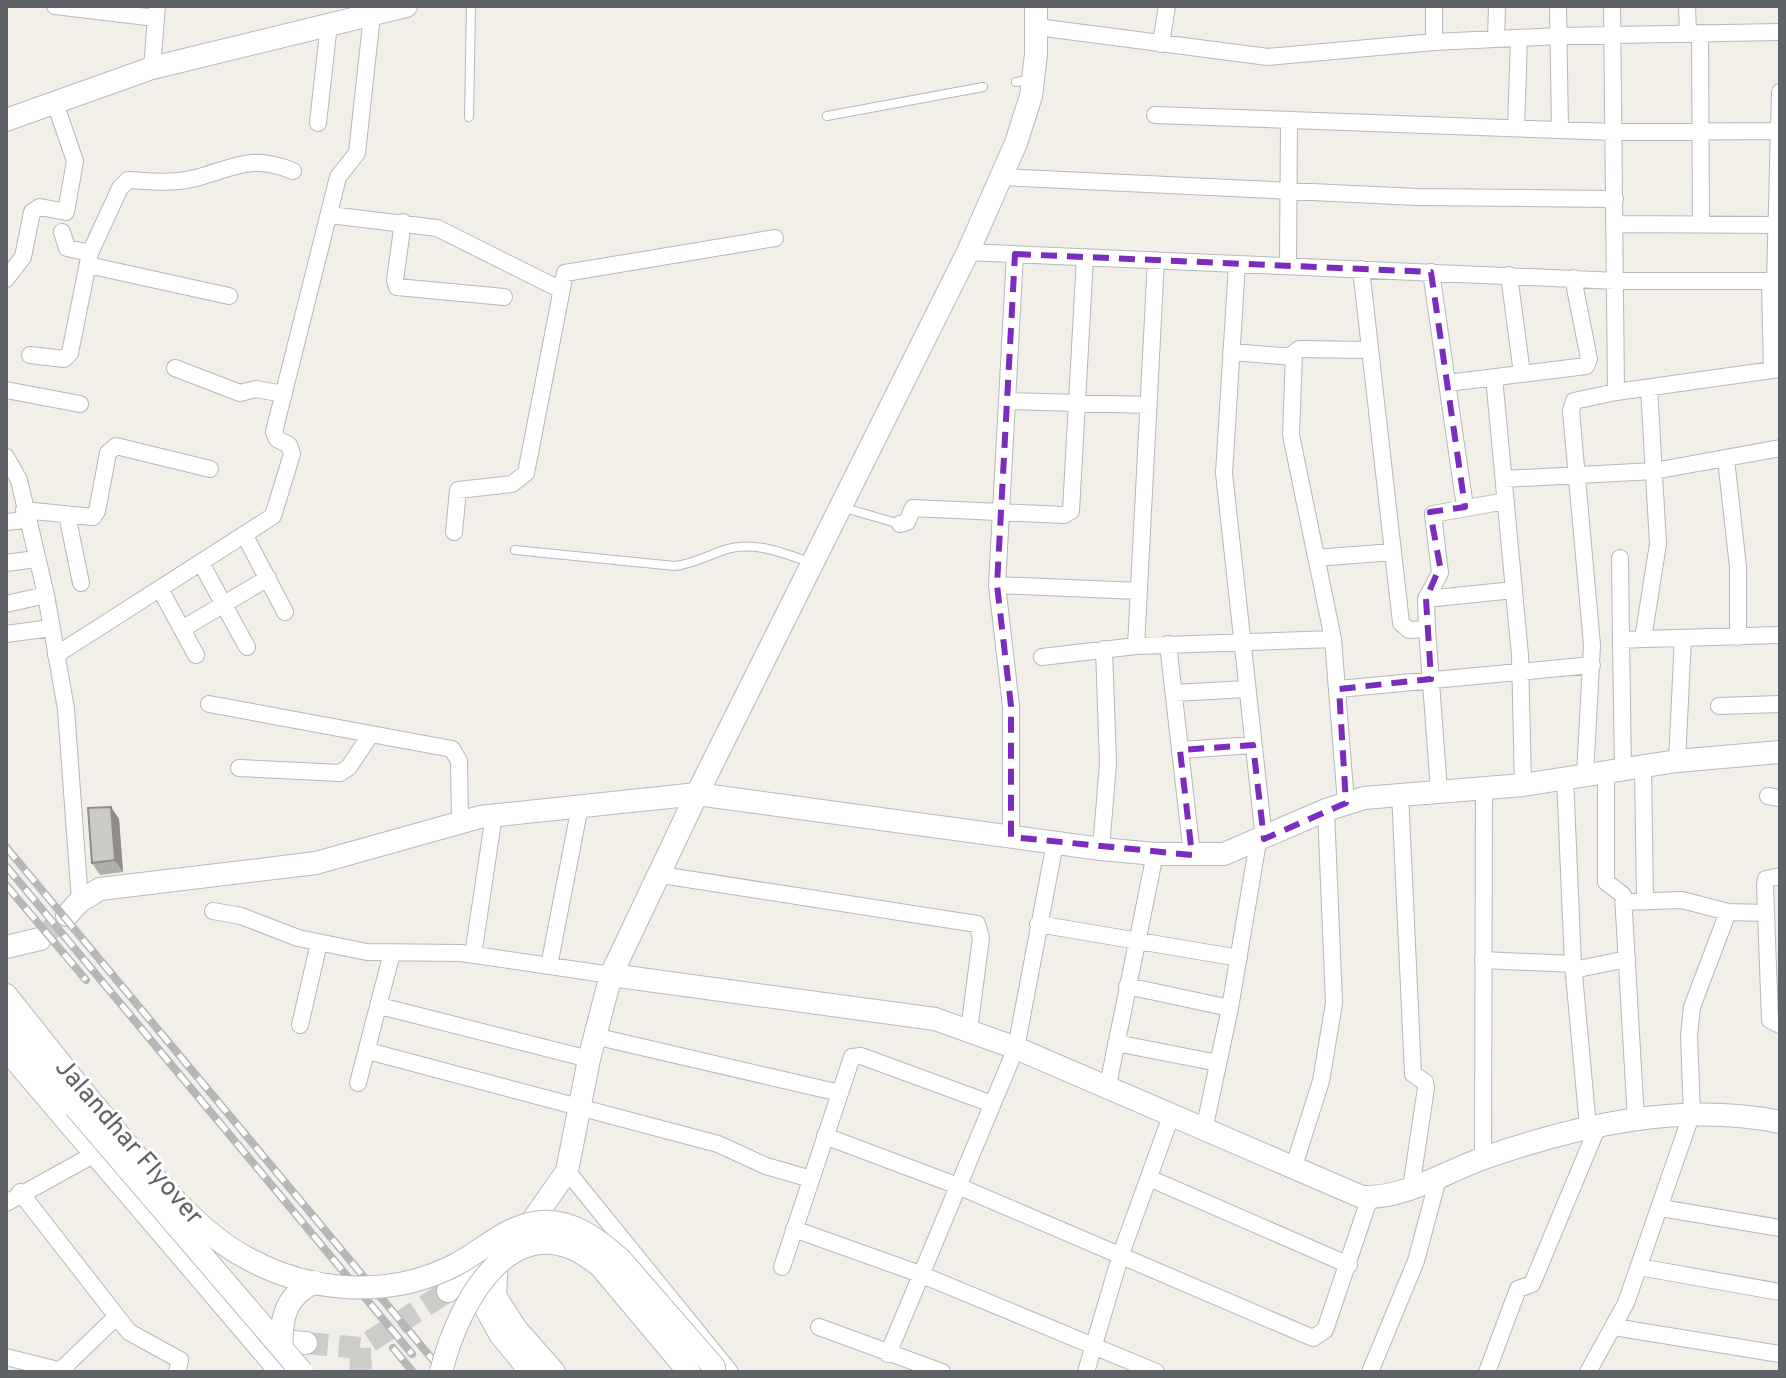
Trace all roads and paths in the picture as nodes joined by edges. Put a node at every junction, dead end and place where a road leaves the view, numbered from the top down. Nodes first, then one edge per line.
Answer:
1 (55, 6) edge
2 (406, 6) edge
3 (471, 6) edge
4 (1167, 6) edge
5 (1434, 6) edge
6 (1497, 6) edge
7 (1558, 6) edge
8 (1612, 6) edge
9 (1687, 6) edge
10 (157, 12) edge
11 (372, 15) junction
12 (1037, 16) edge
13 (339, 17) edge
14 (1780, 32) edge
15 (1694, 34) junction
16 (1612, 35) junction
17 (1558, 36) junction
18 (1519, 38) junction
19 (1496, 39) junction
20 (1434, 42) junction
21 (1161, 44) junction
22 (152, 68) junction
23 (983, 87) dead end
24 (1780, 92) edge
25 (54, 100) junction
26 (1155, 115) dead end
27 (827, 116) dead end
28 (469, 117) dead end
29 (6, 120) edge
30 (1289, 121) junction
31 (318, 123) dead end
32 (1516, 129) junction
33 (1560, 130) junction
34 (1702, 131) junction
35 (1780, 131) edge
36 (1614, 132) junction
37 (293, 171) dead end
38 (1001, 177) junction
39 (1289, 192) junction
40 (1615, 199) junction
41 (330, 215) junction
42 (64, 221) junction
43 (403, 222) junction
44 (1616, 224) junction
45 (1701, 224) junction
46 (1778, 225) edge
47 (775, 238) dead end
48 (968, 252) junction
49 (1015, 254) junction
50 (1085, 257) junction
51 (89, 259) junction
52 (1156, 260) junction
53 (1237, 264) junction
54 (1288, 265) junction
55 (1361, 269) junction
56 (1431, 272) junction
57 (1509, 275) junction
58 (1573, 278) junction
59 (6, 279) edge
60 (1617, 281) junction
61 (1775, 282) edge
62 (559, 289) junction
63 (229, 296) dead end
64 (504, 297) dead end
65 (1369, 350) junction
66 (1231, 352) junction
67 (30, 355) dead end
68 (1293, 357) junction
69 (175, 368) dead end
70 (1776, 370) edge
71 (1522, 374) junction
72 (1494, 377) junction
73 (1447, 383) junction
74 (1649, 388) junction
75 (6, 390) edge
76 (1616, 392) junction
77 (284, 394) junction
78 (1008, 401) junction
79 (1078, 403) junction
80 (80, 404) dead end
81 (1149, 405) junction
82 (1780, 448) edge
83 (6, 457) edge
84 (1726, 459) junction
85 (210, 469) dead end
86 (1654, 471) junction
87 (1577, 475) junction
88 (1504, 479) junction
89 (1506, 501) junction
90 (840, 507) junction
91 (1465, 507) junction
92 (1000, 513) junction
93 (25, 515) junction
94 (67, 515) junction
95 (6, 522) edge
96 (900, 524) joint
97 (454, 532) dead end
98 (245, 536) junction
99 (515, 550) dead end
100 (1393, 552) junction
101 (1316, 558) junction
102 (1620, 558) dead end
103 (36, 559) junction
104 (6, 563) edge
105 (201, 563) junction
106 (812, 563) junction
107 (268, 578) junction
108 (81, 583) dead end
109 (997, 585) junction
110 (160, 589) junction
111 (1514, 590) junction
112 (1139, 591) junction
113 (46, 595) junction
114 (1426, 599) junction
115 (6, 604) edge
116 (224, 604) junction
117 (285, 612) dead end
118 (51, 628) junction
119 (182, 629) junction
120 (1427, 629) junction
121 (6, 634) edge
122 (1780, 635) edge
123 (1738, 637) junction
124 (1683, 638) junction
125 (1333, 639) junction
126 (1643, 639) junction
127 (1621, 640) junction
128 (1242, 642) junction
129 (1168, 644) junction
130 (1136, 646) junction
131 (247, 647) dead end
132 (1104, 649) junction
133 (56, 655) junction
134 (196, 655) dead end
135 (1042, 657) dead end
136 (1592, 665) junction
137 (1521, 670) junction
138 (1431, 679) junction
139 (1247, 689) junction
140 (1339, 689) junction
141 (1174, 693) junction
142 (209, 704) dead end
143 (1780, 704) edge
144 (1719, 706) dead end
145 (371, 734) junction
146 (1253, 745) junction
147 (1180, 750) junction
148 (1780, 752) edge
149 (1677, 761) junction
150 (239, 768) dead end
151 (1604, 772) junction
152 (1523, 785) junction
153 (1484, 788) junction
154 (1439, 790) junction
155 (1400, 793) junction
156 (697, 794) junction
157 (580, 806) junction
158 (1336, 807) junction
159 (494, 815) junction
160 (460, 822) junction
161 (1011, 837) junction
162 (1261, 840) junction
163 (1055, 843) junction
164 (1101, 849) junction
165 (1155, 854) junction
166 (1192, 855) junction
167 (661, 875) junction
168 (1780, 876) edge
169 (1645, 901) junction
170 (1624, 902) junction
171 (74, 908) joint
172 (213, 911) dead end
173 (1728, 912) junction
174 (1766, 913) junction
175 (1038, 924) junction
176 (40, 939) tunnel mouth
177 (1135, 941) junction
178 (319, 943) junction
179 (1774, 946) edge
180 (6, 947) edge
181 (392, 953) junction
182 (473, 955) junction
183 (1239, 958) junction
184 (1627, 959) junction
185 (1483, 960) junction
186 (549, 966) junction
187 (1573, 967) junction
188 (611, 975) junction
189 (1127, 986) junction
190 (6, 995) edge
191 (380, 1006) junction
192 (1230, 1008) junction
193 (6, 1024) edge
194 (300, 1025) dead end
195 (1780, 1025) edge
196 (969, 1030) junction
197 (594, 1036) junction
198 (1116, 1043) junction
199 (1016, 1048) junction
200 (6, 1049) edge
201 (368, 1051) junction
202 (589, 1059) junction
203 (1218, 1063) junction
204 (358, 1083) dead end
205 (1107, 1090) junction
206 (840, 1093) junction
207 (81, 1102) junction
208 (992, 1104) junction
209 (579, 1106) junction
210 (1692, 1113) junction
211 (1171, 1116) junction
212 (1636, 1120) junction
213 (1780, 1122) edge
214 (1593, 1127) junction
215 (1204, 1130) junction
216 (825, 1136) junction
217 (93, 1155) junction
218 (1483, 1159) junction
219 (1293, 1169) junction
220 (567, 1171) junction
221 (1439, 1175) junction
222 (1149, 1178) junction
223 (811, 1179) junction
224 (958, 1186) junction
225 (1411, 1188) junction
226 (20, 1192) junction
227 (1370, 1197) junction
228 (6, 1203) edge
229 (1661, 1208) junction
230 (1780, 1228) edge
231 (794, 1229) junction
232 (1121, 1254) junction
233 (497, 1257) junction
234 (1349, 1265) junction
235 (782, 1267) dead end
236 (1639, 1267) junction
237 (920, 1274) junction
238 (469, 1278) junction
239 (315, 1282) junction
240 (448, 1291) tunnel mouth
241 (1780, 1292) edge
242 (116, 1317) junction
243 (819, 1327) dead end
244 (1614, 1327) junction
245 (251, 1339) junction
246 (306, 1343) tunnel mouth
247 (1094, 1345) junction
248 (282, 1348) junction
249 (888, 1354) junction
250 (1780, 1354) edge
251 (12, 1362) edge
252 (63, 1371) edge
253 (177, 1372) edge
254 (281, 1372) edge
255 (302, 1372) edge
256 (441, 1372) edge
257 (531, 1372) edge
258 (554, 1372) edge
259 (689, 1372) edge
260 (714, 1372) edge
261 (730, 1372) edge
262 (942, 1372) edge
263 (1086, 1372) edge
264 (1156, 1372) edge
265 (1370, 1372) edge
266 (1487, 1372) edge
267 (1588, 1372) edge

1 - 10 street
2 - 11 main road
3 - 28 lane
4 - 21 street
5 - 20 street
6 - 19 street
7 - 17 street
8 - 16 street
9 - 15 street
10 - 22 street
11 - 13 main road
11 - 41 street
12 - 21 street
12 - 38 main road
13 - 22 main road
13 - 31 street
14 - 15 street
15 - 16 street
15 - 34 street
16 - 17 street
16 - 36 street
17 - 18 street
17 - 33 street
18 - 19 street
18 - 32 street
19 - 20 street
20 - 21 street
22 - 25 main road
23 - 27 lane
24 - 35 street
25 - 29 main road
25 - 42 street
26 - 30 street
30 - 32 street
30 - 39 street
32 - 33 street
33 - 36 street
34 - 35 street
34 - 36 street
34 - 45 street
35 - 46 street
36 - 40 street
37 - 51 street
38 - 39 street
38 - 48 main road
39 - 40 street
39 - 54 street
40 - 44 street
41 - 43 street
41 - 77 street
42 - 51 street
42 - 59 street
43 - 62 street
43 - 64 street
44 - 45 street
44 - 60 street
45 - 46 street
46 - 61 street
47 - 62 street
48 - 49 street
48 - 90 main road
49 - 50 street
49 - 78 street
50 - 52 street
50 - 79 street
51 - 63 street
51 - 67 street
52 - 53 street
52 - 81 street
53 - 54 street
53 - 66 street
54 - 55 street
55 - 56 street
55 - 65 street
56 - 57 street
56 - 73 street
57 - 58 street
57 - 71 street
58 - 60 street
58 - 71 street
60 - 61 street
60 - 76 street
61 - 70 street
62 - 97 street
65 - 68 street
65 - 100 street
66 - 68 street
66 - 128 street
68 - 101 street
69 - 77 street
70 - 74 street
71 - 72 street
72 - 73 street
72 - 88 street
73 - 91 street
74 - 76 street
74 - 86 street
75 - 80 street
76 - 87 street
77 - 98 street
78 - 79 street
78 - 92 street
79 - 81 street
79 - 92 street
81 - 112 street
82 - 84 street
83 - 93 street
84 - 86 street
84 - 123 street
85 - 94 street
86 - 87 street
86 - 126 street
87 - 88 street
87 - 136 street
88 - 89 street
89 - 91 street
89 - 111 street
90 - 96 lane
90 - 106 main road
91 - 114 street
92 - 96 street
92 - 109 street
93 - 94 street
93 - 95 street
93 - 103 street
94 - 108 street
98 - 105 street
98 - 107 street
99 - 106 lane
100 - 101 street
100 - 120 street
101 - 125 street
102 - 127 street
103 - 104 street
103 - 113 street
105 - 110 street
105 - 116 street
106 - 156 main road
107 - 116 street
107 - 117 street
109 - 112 street
109 - 161 street
110 - 119 street
110 - 133 street
111 - 114 street
111 - 137 street
112 - 130 street
113 - 115 street
113 - 118 street
114 - 120 street
116 - 119 street
116 - 131 street
118 - 121 street
118 - 133 street
119 - 134 street
120 - 138 street
122 - 123 street
123 - 124 street
124 - 126 street
124 - 149 street
125 - 128 street
125 - 140 street
126 - 127 street
127 - 151 street
128 - 129 street
128 - 139 street
129 - 130 street
129 - 141 street
130 - 132 street
132 - 135 street
132 - 164 street
133 - 171 street
136 - 137 street
136 - 151 street
137 - 138 street
137 - 152 street
138 - 140 street
138 - 154 street
139 - 141 street
139 - 146 street
140 - 158 street
141 - 147 street
142 - 145 street
143 - 144 street
145 - 150 street
145 - 160 street
146 - 147 street
146 - 162 street
147 - 166 street
148 - 149 main road
149 - 151 main road
151 - 152 main road
151 - 169 street
151 - 170 street
151 - 187 street
152 - 153 main road
153 - 154 main road
153 - 185 street
154 - 155 main road
155 - 158 main road
155 - 225 street
156 - 157 main road
156 - 161 main road
156 - 167 main road
157 - 159 main road
157 - 186 street
158 - 162 main road
158 - 219 street
159 - 160 main road
159 - 182 street
160 - 171 main road
161 - 163 main road
162 - 166 main road
162 - 183 street
163 - 164 main road
163 - 175 street
164 - 165 main road
165 - 166 main road
165 - 177 street
167 - 188 main road
167 - 196 street
168 - 174 street
169 - 170 street
169 - 173 street
170 - 184 street
172 - 178 street
173 - 174 street
173 - 210 street
174 - 179 street
175 - 177 street
175 - 199 street
176 - 180 main road
177 - 183 street
177 - 189 street
178 - 181 street
178 - 194 street
179 - 195 street
181 - 182 street
181 - 191 street
182 - 186 street
183 - 192 street
184 - 187 street
184 - 212 street
185 - 187 street
185 - 218 street
186 - 188 street
187 - 214 street
188 - 196 main road
188 - 197 main road
189 - 192 street
189 - 198 street
190 - 207 main road, Jalandhar Flyover
191 - 201 street
191 - 202 street
192 - 203 street
193 - 207 main road, Jalandhar Flyover
196 - 199 main road
197 - 202 main road
197 - 206 street
198 - 203 street
198 - 205 street
199 - 205 main road
199 - 208 street
200 - 217 main road
201 - 204 street
201 - 209 street
202 - 209 main road
203 - 215 street
205 - 211 main road
206 - 208 street
206 - 216 street
207 - 239 main road, Jalandhar Flyover, bridge
207 - 248 main road, Jalandhar Flyover, bridge
208 - 224 street
209 - 220 main road
209 - 223 street
210 - 212 main road
210 - 213 main road
210 - 229 street
211 - 215 main road
211 - 222 street
212 - 214 main road
214 - 218 main road
214 - 266 street
215 - 219 main road
216 - 223 street
216 - 224 street
217 - 226 street
217 - 245 main road
218 - 221 main road
219 - 227 main road
220 - 233 main road
220 - 261 street
221 - 225 main road
221 - 265 street
222 - 232 street
222 - 234 street
223 - 231 street
224 - 232 street
224 - 237 street
225 - 227 main road
226 - 228 street
226 - 242 street
227 - 234 street
229 - 230 street
229 - 236 street
231 - 235 street
231 - 237 street
232 - 234 street
232 - 247 street
233 - 238 main road
233 - 258 main road
236 - 241 street
236 - 244 street
237 - 247 street
237 - 249 street
238 - 240 main road
238 - 257 main road
239 - 248 main road, bridge
239 - 260 main road, Jalandhar Flyover, bridge
242 - 252 street
242 - 253 street
243 - 249 street
244 - 250 street
244 - 267 street
245 - 246 main road
245 - 254 main road
247 - 263 street
247 - 264 street
248 - 255 main road, Jalandhar Flyover, bridge
249 - 262 street
251 - 252 street
256 - 259 main road, bridge

